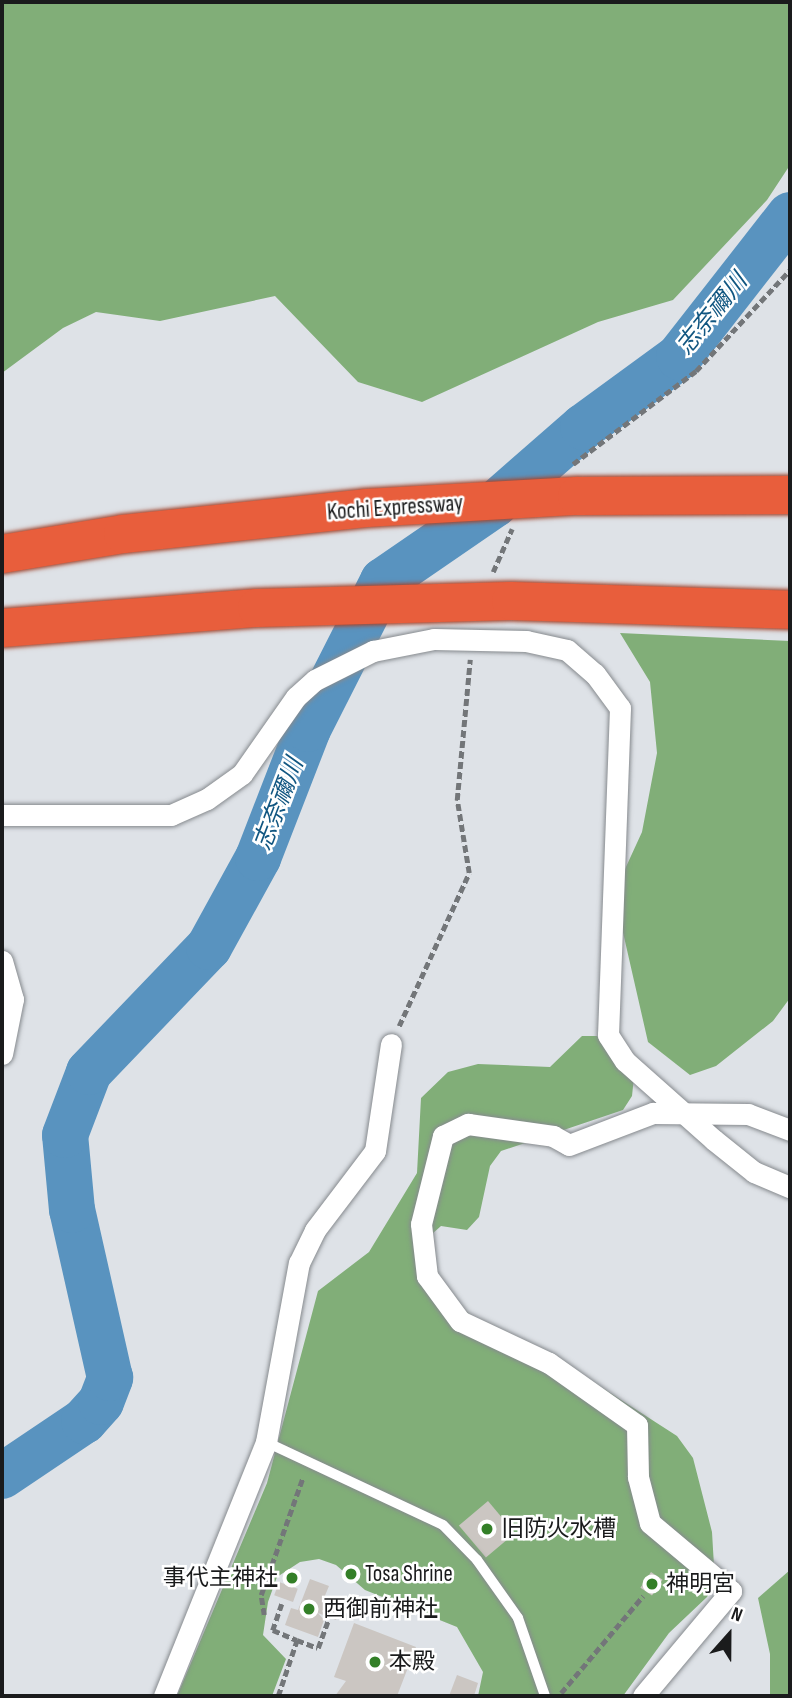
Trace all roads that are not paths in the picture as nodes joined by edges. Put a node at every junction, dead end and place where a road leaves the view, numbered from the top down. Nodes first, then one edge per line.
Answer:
1 (790, 495) edge
2 (2, 554) edge
3 (790, 610) edge
4 (2, 628) edge
5 (2, 815) edge
6 (2, 961) edge
7 (391, 1044) road end
8 (2, 1054) edge
9 (686, 1116) junction
10 (790, 1130) edge
11 (790, 1187) edge
12 (266, 1442) junction
13 (164, 1696) edge
14 (545, 1696) edge
15 (643, 1696) edge

1 - 2 highway, Kochi Expressway, bridge
3 - 4 highway, bridge
5 - 9 street
6 - 8 street
7 - 12 street
9 - 10 street
9 - 11 street
9 - 15 street
12 - 13 street
12 - 14 lane

